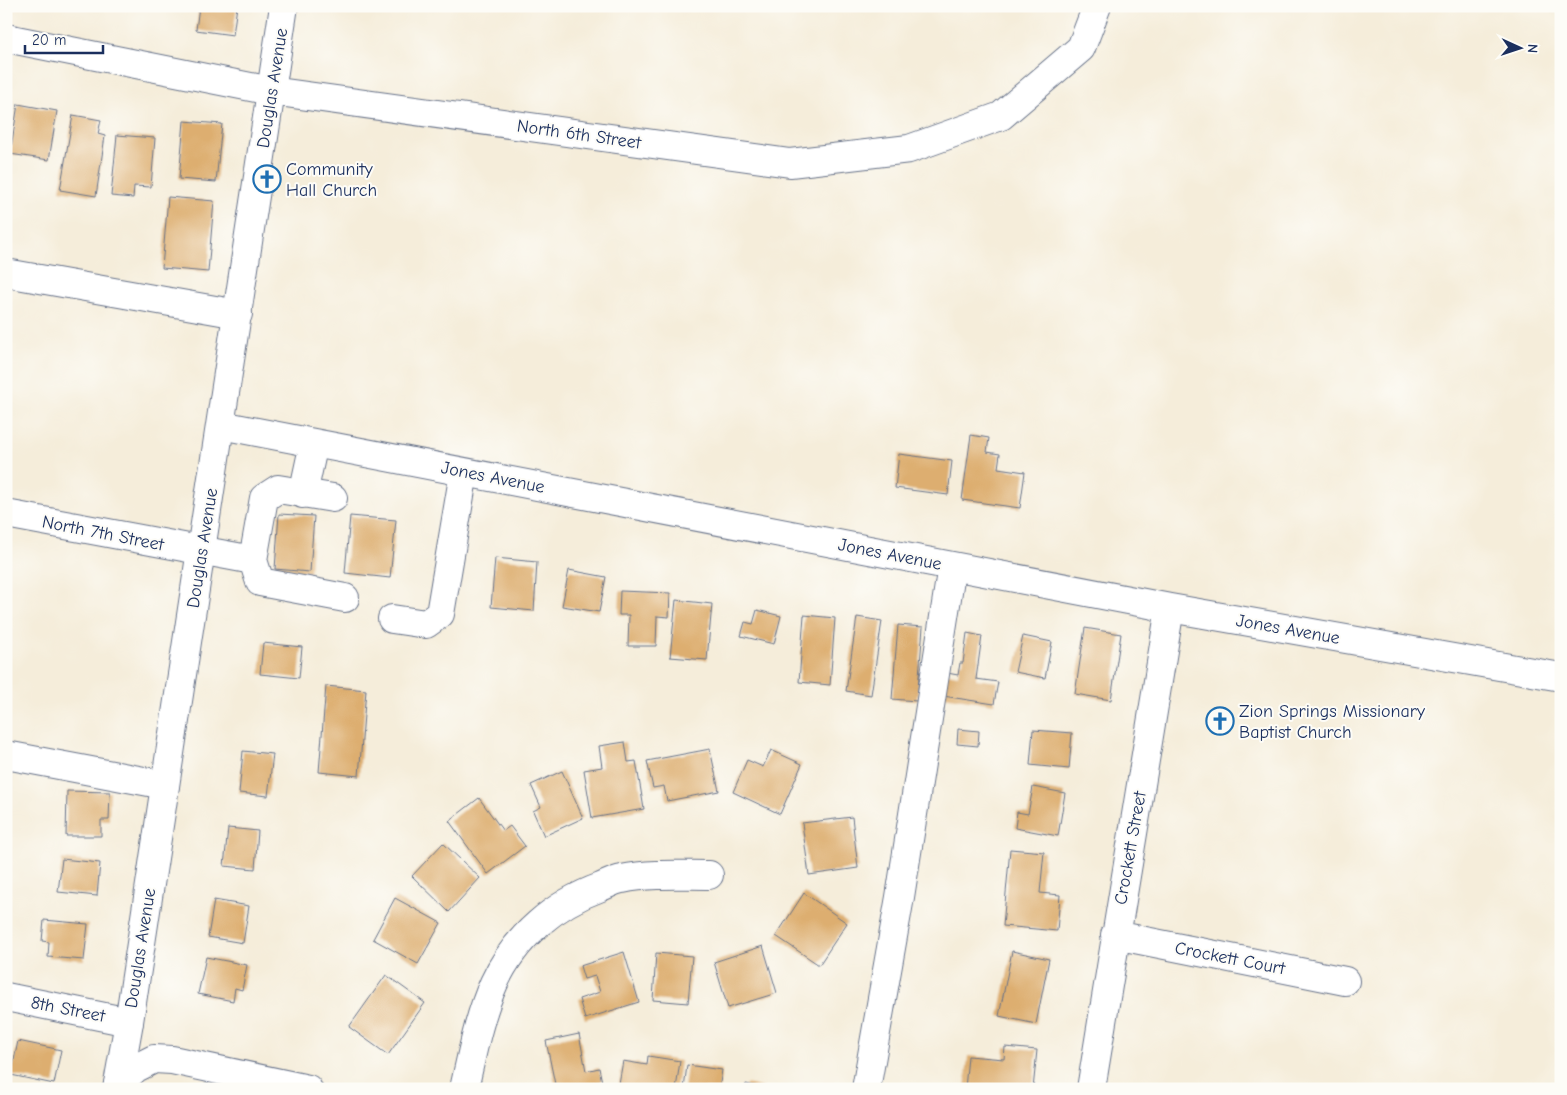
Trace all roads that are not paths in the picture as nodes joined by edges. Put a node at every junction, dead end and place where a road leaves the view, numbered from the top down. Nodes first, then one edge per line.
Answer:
1 (284, 6) edge
2 (1097, 6) edge
3 (6, 38) edge
4 (271, 91) junction
5 (6, 273) edge
6 (238, 314) junction
7 (221, 425) junction
8 (314, 443) junction
9 (464, 472) junction
10 (303, 494) junction
11 (333, 498) dead end
12 (6, 514) edge
13 (201, 552) junction
14 (253, 560) junction
15 (952, 566) junction
16 (345, 598) dead end
17 (1170, 608) junction
18 (392, 619) dead end
19 (1561, 677) edge
20 (6, 755) edge
21 (166, 785) junction
22 (709, 875) dead end
23 (1115, 935) junction
24 (1345, 981) dead end
25 (6, 997) edge
26 (129, 1022) junction
27 (119, 1087) edge
28 (308, 1089) edge
29 (464, 1089) edge
30 (866, 1089) edge
31 (1091, 1089) edge

1 - 4 street, Douglas Avenue
2 - 4 street, North 6th Street
3 - 4 street, North 6th Street
4 - 6 street, Douglas Avenue
5 - 6 street
6 - 7 street, Douglas Avenue
7 - 8 street, Jones Avenue
7 - 13 street, Douglas Avenue
8 - 9 street, Jones Avenue
8 - 10 street
9 - 15 street, Jones Avenue
9 - 18 street
10 - 11 street
10 - 14 street
12 - 13 street, North 7th Street
13 - 14 street, North 7th Street
13 - 21 street, Douglas Avenue
14 - 16 street
15 - 17 street, Jones Avenue
15 - 30 street
17 - 19 street, Jones Avenue
17 - 23 street, Crockett Street
20 - 21 street
21 - 26 street, Douglas Avenue
22 - 29 street
23 - 24 street, Crockett Court
23 - 31 street, Crockett Street
25 - 26 street, 8th Street
26 - 27 street, Douglas Avenue
27 - 28 street

